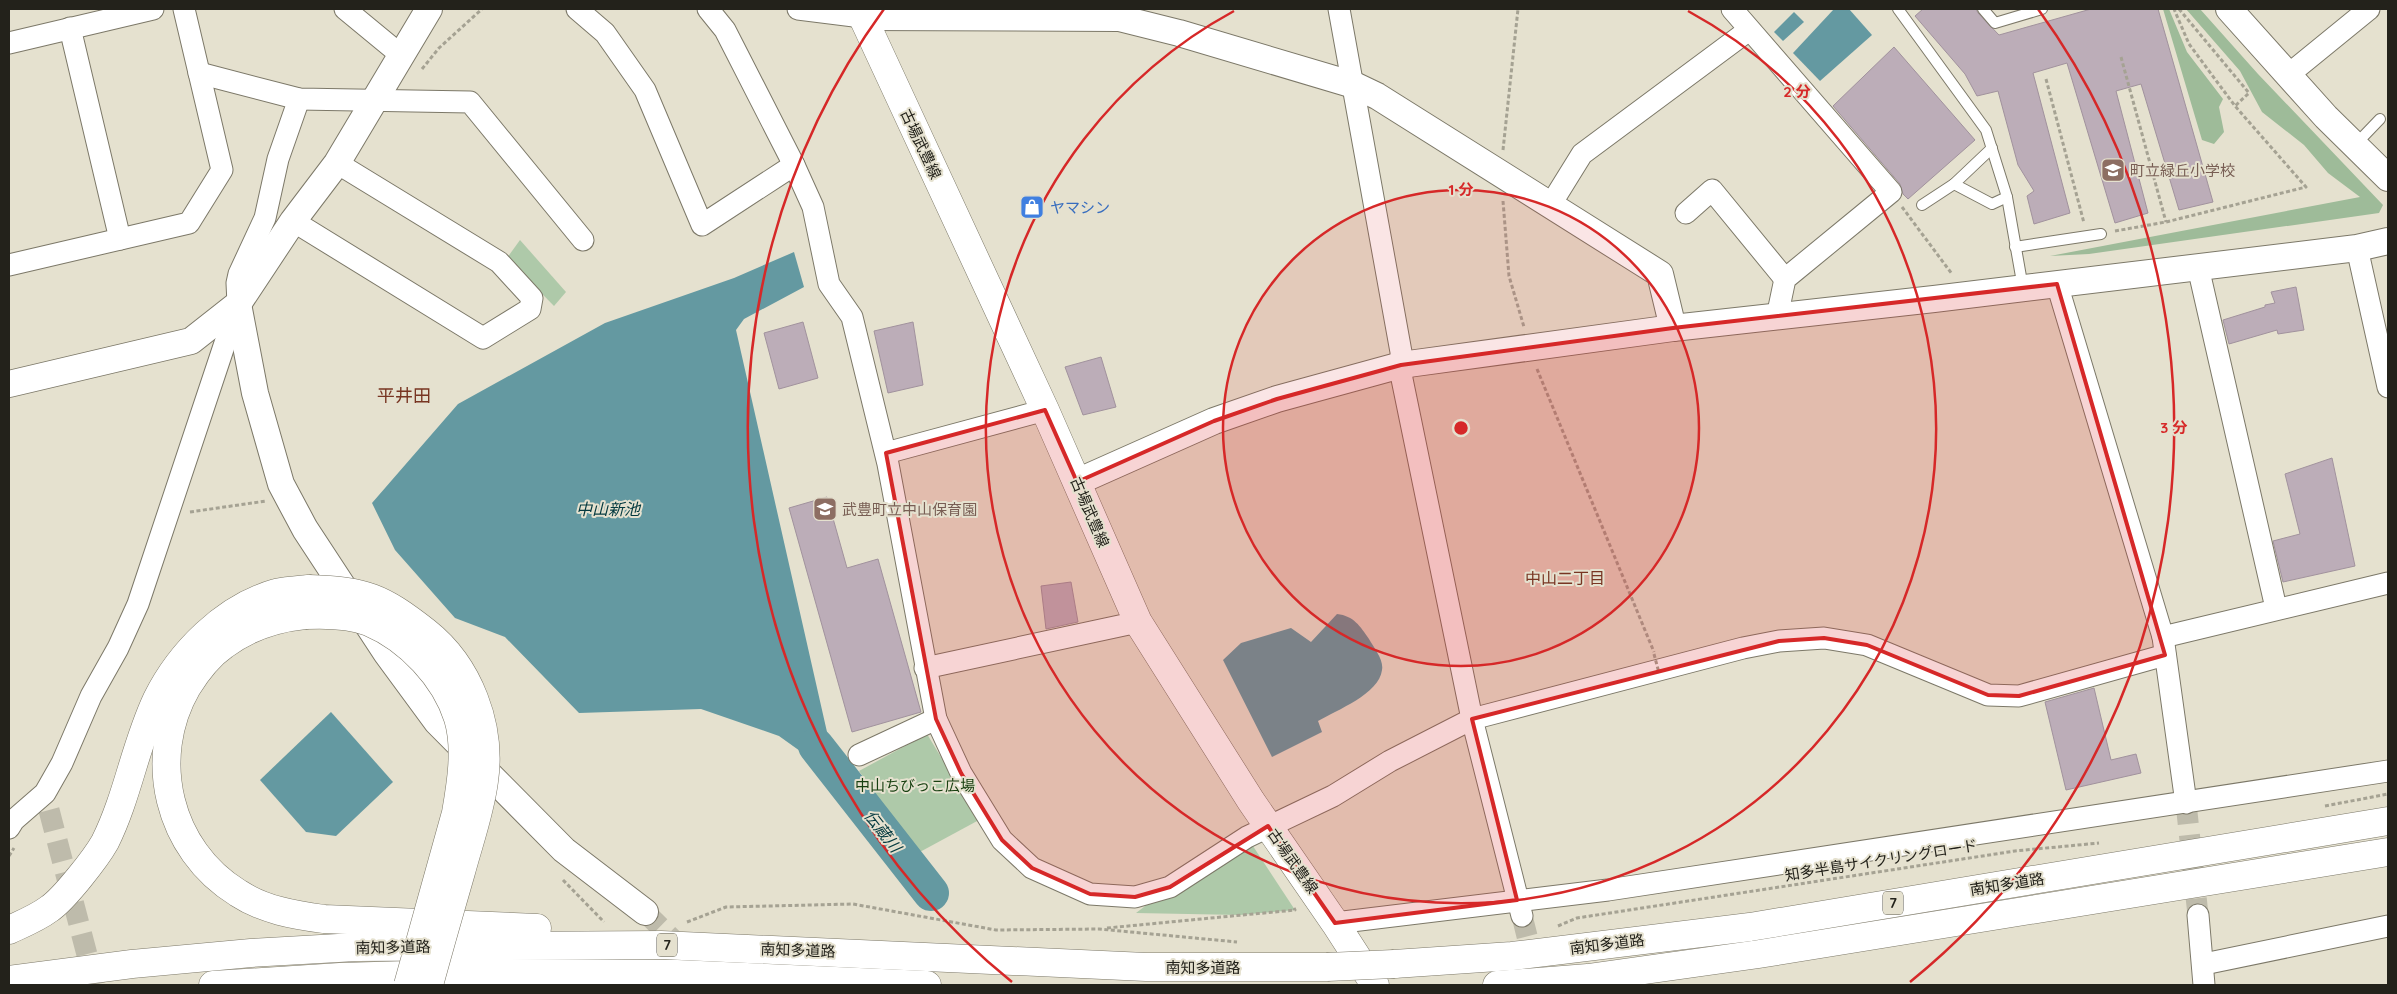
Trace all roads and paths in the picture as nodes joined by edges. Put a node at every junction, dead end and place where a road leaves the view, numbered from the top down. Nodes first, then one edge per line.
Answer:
1 (153, 9) edge
2 (184, 9) edge
3 (346, 9) edge
4 (429, 9) edge
5 (482, 9) edge
6 (577, 9) edge
7 (708, 9) edge
8 (798, 9) edge
9 (1339, 9) edge
10 (1732, 9) edge
11 (1898, 9) edge
12 (1983, 9) edge
13 (2042, 9) edge
14 (2174, 9) edge
15 (2179, 9) edge
16 (2229, 9) edge
17 (2369, 9) edge
18 (861, 13) edge
19 (70, 28) junction
20 (1749, 30) junction
21 (9, 43) edge
22 (2121, 57) dead end
23 (411, 64) junction
24 (198, 73) junction
25 (2288, 75) junction
26 (2046, 79) dead end
27 (1354, 85) junction
28 (299, 99) junction
29 (374, 102) junction
30 (2235, 106) junction
31 (2380, 119) dead end
32 (2355, 145) junction
33 (1992, 148) junction
34 (337, 163) junction
35 (794, 166) junction
36 (2388, 178) edge
37 (1954, 184) junction
38 (1891, 192) junction
39 (2007, 197) junction
40 (1551, 204) junction
41 (1922, 205) dead end
42 (1686, 213) dead end
43 (293, 221) junction
44 (2166, 222) junction
45 (2101, 234) joint
46 (2088, 236) junction
47 (120, 239) junction
48 (583, 240) dead end
49 (2388, 241) edge
50 (2015, 247) junction
51 (2357, 248) junction
52 (9, 265) edge
53 (2198, 267) junction
54 (1956, 278) dead end
55 (1786, 279) junction
56 (2056, 284) junction
57 (2023, 289) junction
58 (238, 304) junction
59 (1777, 318) junction
60 (1673, 328) junction
61 (1528, 347) junction
62 (1401, 365) junction
63 (9, 384) edge
64 (2388, 387) edge
65 (1045, 410) junction
66 (886, 453) junction
67 (1078, 482) junction
68 (271, 510) dead end
69 (183, 513) dead end
70 (2388, 583) edge
71 (307, 602) junction
72 (2276, 608) junction
73 (1138, 622) junction
74 (2164, 646) junction
75 (925, 668) junction
76 (1659, 673) dead end
77 (936, 719) junction
78 (1472, 719) junction
79 (859, 755) dead end
80 (2388, 771) edge
81 (2388, 794) edge
82 (2186, 803) junction
83 (2315, 808) dead end
84 (2388, 821) edge
85 (1268, 826) junction
86 (9, 828) edge
87 (2100, 843) dead end
88 (2388, 852) edge
89 (556, 873) dead end
90 (1519, 908) junction
91 (1295, 910) dead end
92 (644, 912) tunnel mouth
93 (2198, 915) tunnel mouth
94 (612, 923) dead end
95 (1335, 923) junction
96 (682, 924) dead end
97 (2388, 926) edge
98 (1551, 928) dead end
99 (1099, 929) junction
100 (9, 930) edge
101 (1241, 942) dead end
102 (886, 954) junction
103 (2204, 964) junction
104 (9, 980) edge
105 (213, 985) edge
106 (408, 985) edge
107 (429, 985) edge
108 (927, 985) edge
109 (1376, 985) edge
110 (1497, 985) edge
111 (2204, 985) edge

1 - 19 street
2 - 24 street
3 - 23 street
4 - 23 street
5 - 23 path
6 - 35 street
7 - 35 street
8 - 18 street
9 - 27 street
10 - 20 street
11 - 33 lane
12 - 13 lane
14 - 30 path
15 - 30 path
16 - 25 street
17 - 25 street
18 - 27 street
18 - 65 main road, 古場武豊線
19 - 21 street
19 - 47 street
20 - 38 street
20 - 40 street
22 - 44 path
23 - 29 street
24 - 28 street
24 - 47 street
25 - 32 street
26 - 46 path
27 - 40 street
27 - 62 street
28 - 29 street
28 - 58 street
29 - 34 street
29 - 48 street
30 - 44 path
31 - 32 lane
32 - 36 street
33 - 37 lane
33 - 39 lane
34 - 43 street
34 - 43 street
35 - 66 street
37 - 39 lane
37 - 41 lane
38 - 54 path
38 - 55 street
39 - 50 lane
40 - 60 street
42 - 55 street
43 - 58 street
44 - 45 path
45 - 46 lane
46 - 50 lane
47 - 52 street
49 - 51 street
50 - 57 lane
51 - 53 street
51 - 64 street
53 - 56 street
53 - 72 street
55 - 59 street
56 - 57 street
56 - 74 street
57 - 59 street
58 - 63 street
58 - 86 street
58 - 92 street
59 - 60 street
60 - 61 street
61 - 62 street
61 - 76 path, bridge
62 - 67 street
62 - 78 street
65 - 66 street
65 - 67 main road, 古場武豊線
66 - 75 street
67 - 73 main road, 古場武豊線
68 - 69 path
70 - 72 street
71 - 100 main road
71 - 102 main road
71 - 106 main road, bridge
71 - 107 main road, bridge
72 - 74 street
73 - 75 street
73 - 85 main road, 古場武豊線
74 - 78 street
74 - 82 street
75 - 77 street
77 - 79 street
77 - 85 street
78 - 85 street
78 - 90 street
80 - 82 street
81 - 83 path
82 - 90 street
84 - 102 main road, 南知多道路 / 7, bridge
85 - 95 main road, 古場武豊線
87 - 98 path, 知多半島サイクリングロード
88 - 110 main road, 南知多道路 / 7
89 - 94 path
90 - 95 street
91 - 99 path
93 - 103 street
95 - 109 main road, 古場武豊線
96 - 99 path
97 - 103 street
99 - 101 path
102 - 104 main road, 南知多道路 / 7
103 - 111 street
105 - 108 main road, 南知多道路 / 7

